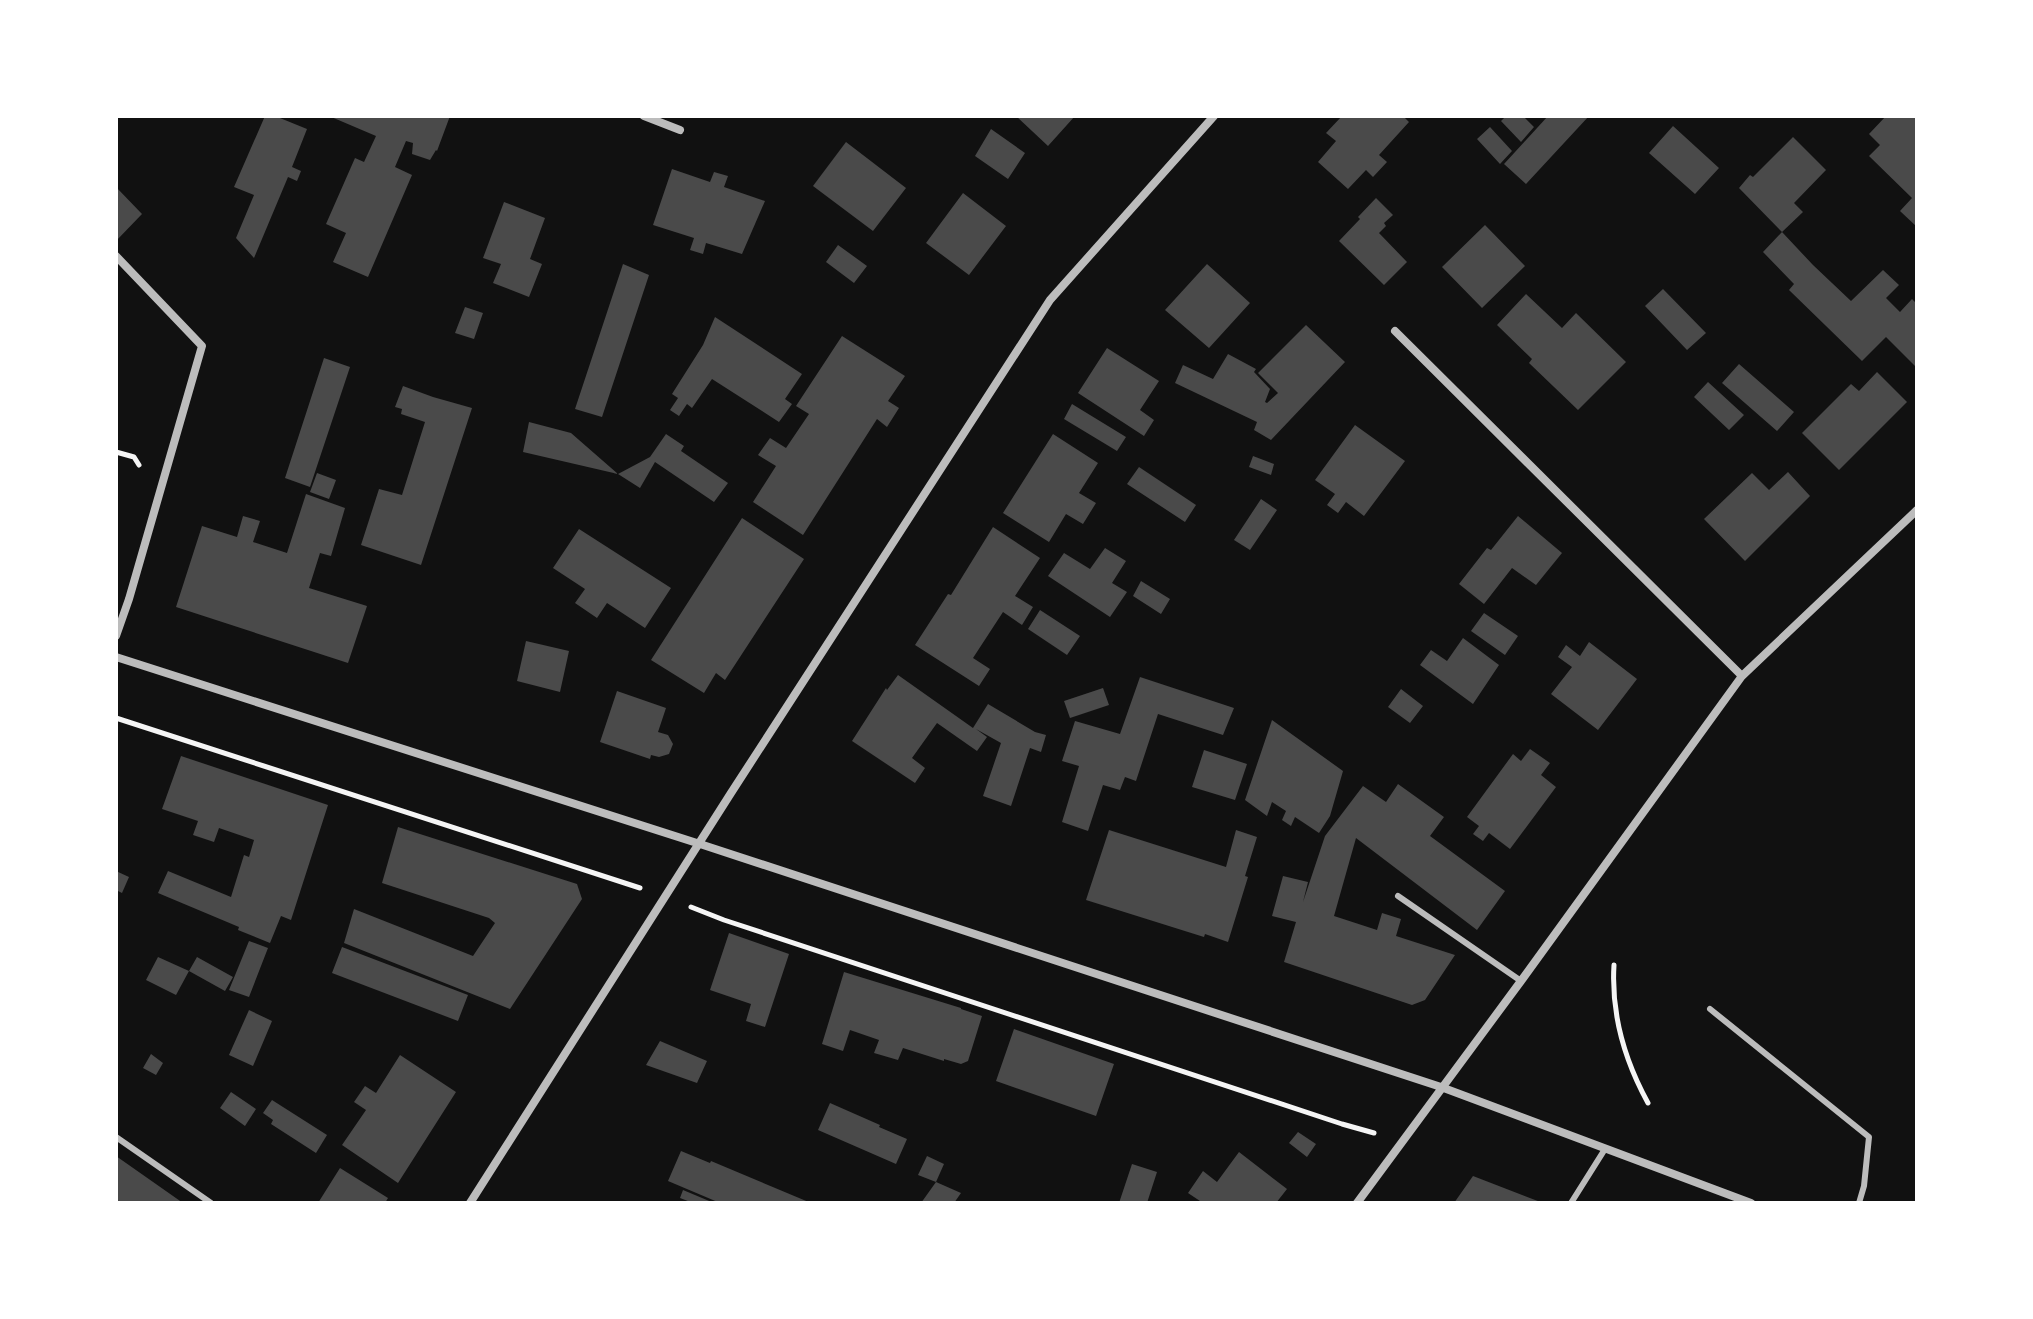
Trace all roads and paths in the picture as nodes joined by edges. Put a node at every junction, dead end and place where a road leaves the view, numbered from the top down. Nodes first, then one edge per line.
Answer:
1 (644, 116) edge
2 (1214, 116) edge
3 (680, 130) dead end
4 (116, 256) edge
5 (1395, 331) dead end
6 (1917, 510) edge
7 (116, 636) edge
8 (116, 657) edge
9 (1742, 676) junction
10 (116, 718) edge
11 (700, 844) junction
12 (1398, 896) dead end
13 (666, 897) junction
14 (1614, 965) dead end
15 (1521, 981) junction
16 (1710, 1009) dead end
17 (1441, 1087) junction
18 (1648, 1103) dead end
19 (1374, 1133) dead end
20 (116, 1137) edge
21 (1605, 1149) junction
22 (211, 1203) edge
23 (470, 1203) edge
24 (1357, 1203) edge
25 (1571, 1203) edge
26 (1751, 1203) edge
27 (1859, 1203) edge

1 - 3 street
2 - 11 street
4 - 7 street
5 - 9 street
6 - 9 street
8 - 11 street
9 - 15 street
10 - 13 path
11 - 13 street
11 - 17 street
12 - 15 lane
13 - 19 path
13 - 23 street
14 - 18 path
15 - 17 street
16 - 27 lane
17 - 21 street
17 - 24 street
20 - 22 lane
21 - 25 lane
21 - 26 street

